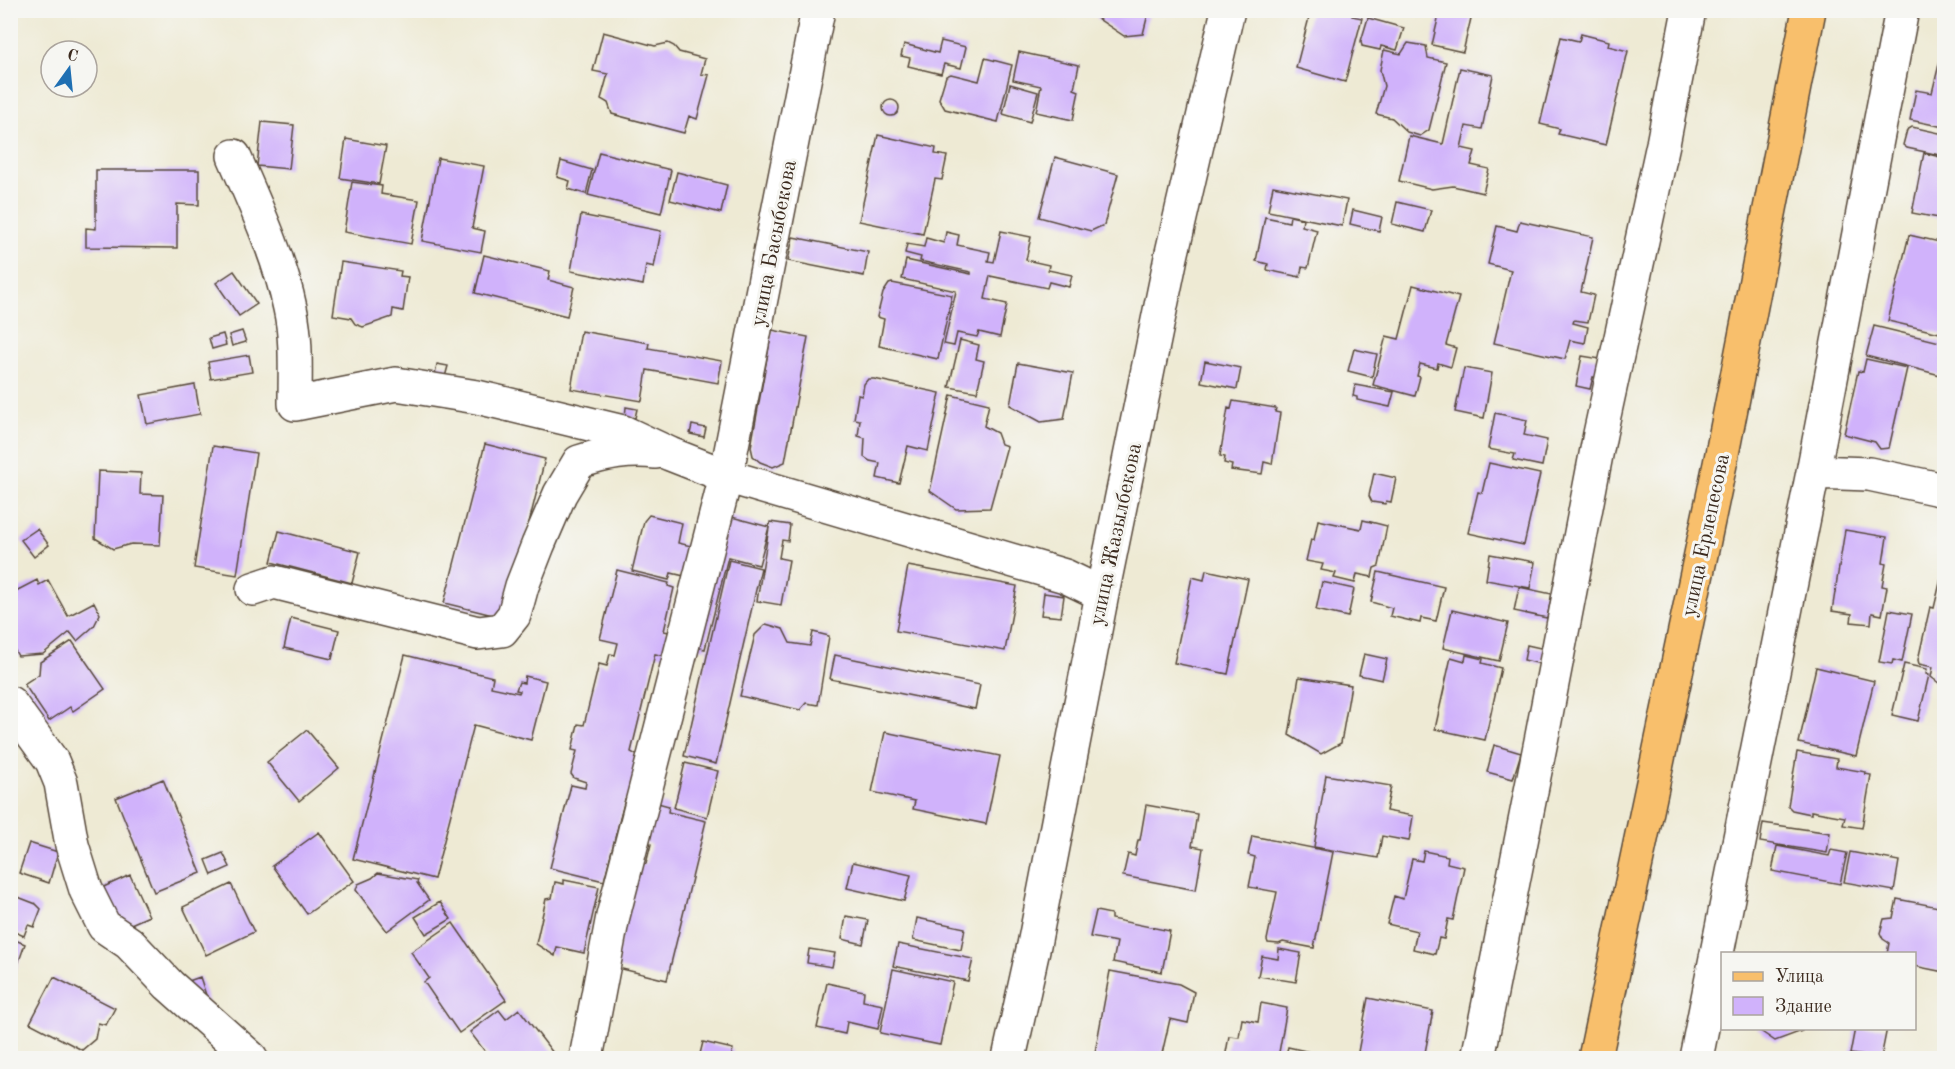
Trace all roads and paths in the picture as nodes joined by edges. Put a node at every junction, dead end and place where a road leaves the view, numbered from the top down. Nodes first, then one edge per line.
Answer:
1 (818, 10) edge
2 (1228, 10) edge
3 (1689, 10) edge
4 (1809, 10) edge
5 (1902, 10) edge
6 (234, 156) dead end
7 (670, 454) junction
8 (1813, 472) junction
9 (726, 476) junction
10 (1944, 490) edge
11 (253, 589) dead end
12 (1102, 594) junction
13 (10, 703) edge
14 (251, 1059) edge
15 (586, 1059) edge
16 (1008, 1059) edge
17 (1478, 1059) edge
18 (1595, 1059) edge
19 (1696, 1059) edge

1 - 9 street, улица Басыбекова
2 - 12 street, улица Жазылбекова
3 - 17 street
4 - 18 main road, улица Ерлепесова
5 - 8 street
6 - 7 street
7 - 9 street
7 - 11 street
8 - 10 street
8 - 19 street
9 - 12 street
9 - 15 street, улица Басыбекова
12 - 16 street, улица Жазылбекова
13 - 14 street

